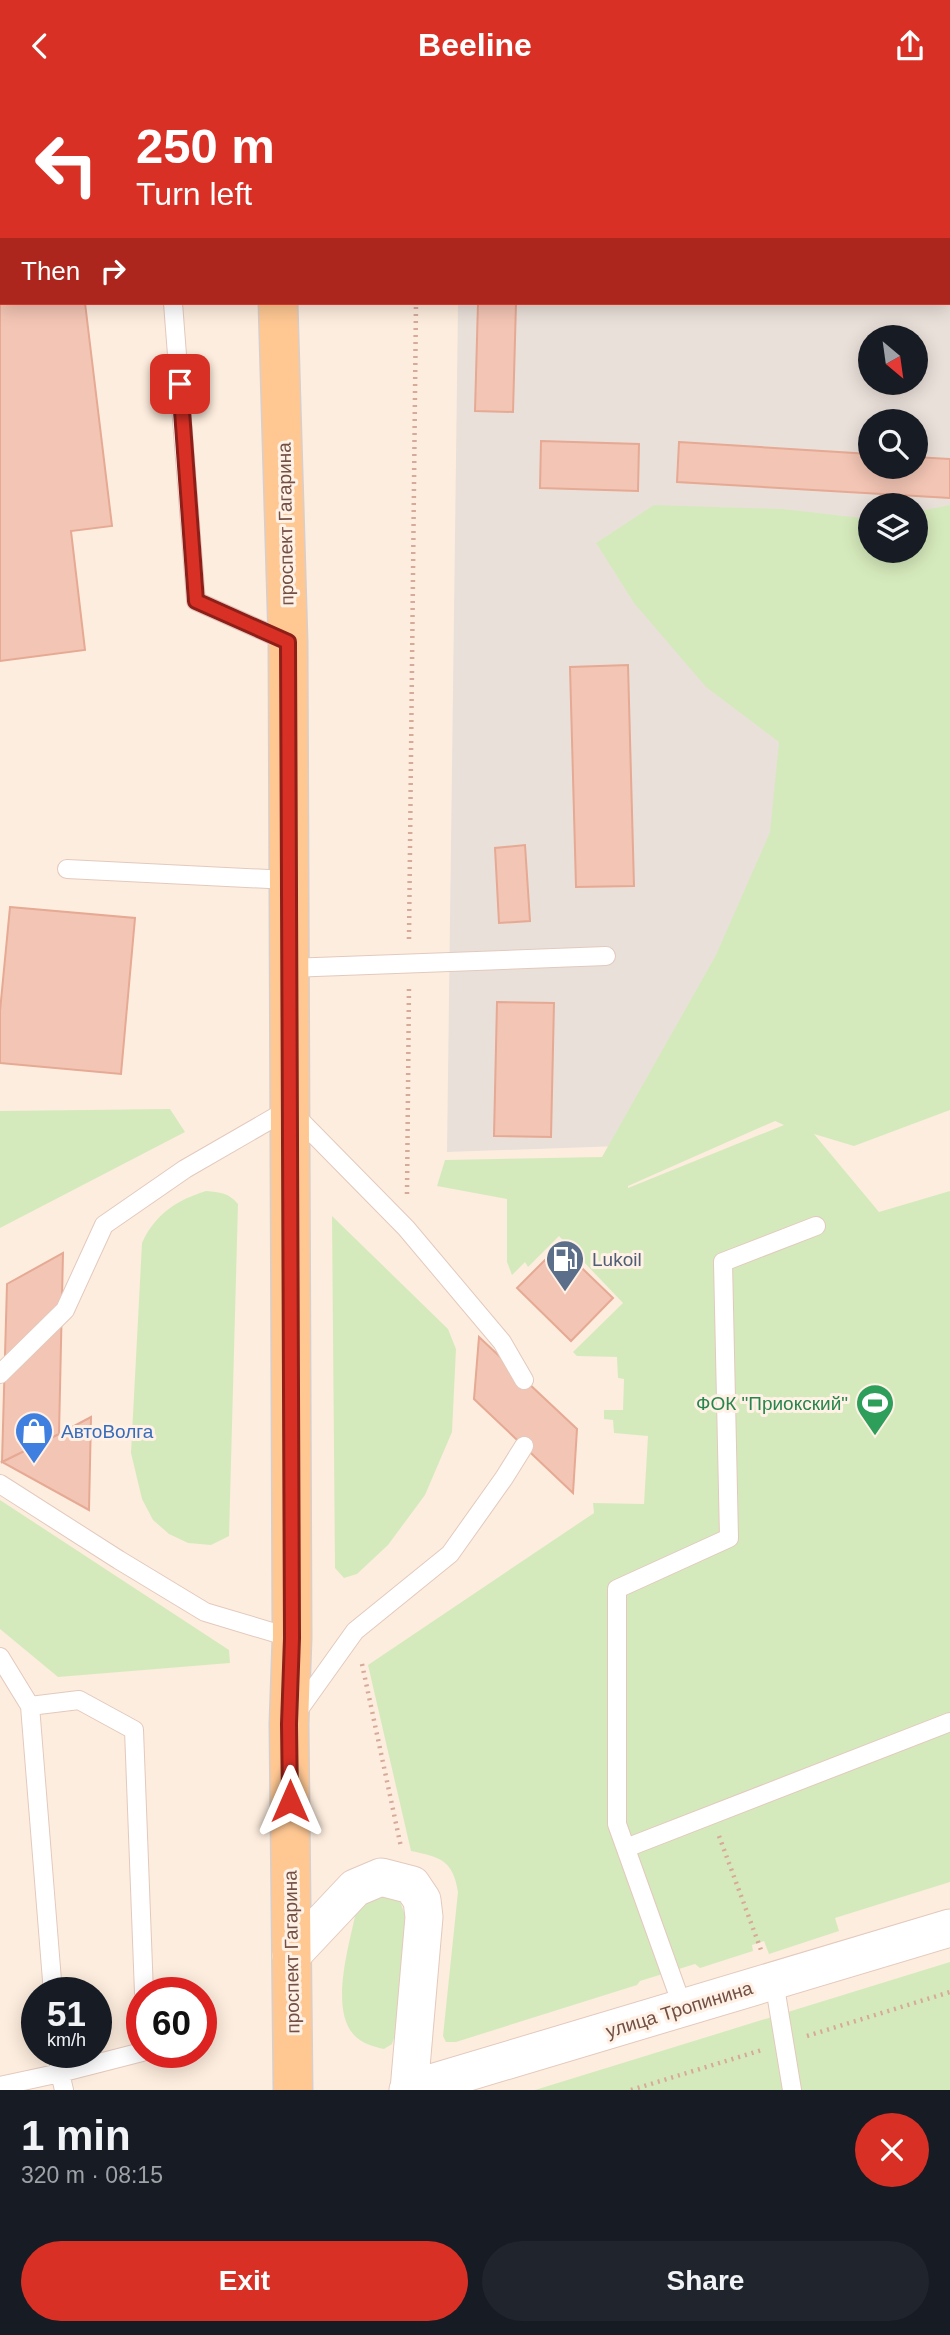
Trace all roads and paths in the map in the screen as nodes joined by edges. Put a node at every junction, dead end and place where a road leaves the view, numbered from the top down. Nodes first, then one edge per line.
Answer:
1 (173, 305) edge
2 (278, 305) edge
3 (416, 305) edge
4 (288, 642) junction
5 (66, 869) dead end
6 (288, 880) junction
7 (606, 956) dead end
8 (409, 964) junction
9 (289, 968) junction
10 (289, 1109) junction
11 (816, 1226) dead end
12 (406, 1228) junction
13 (0, 1374) edge
14 (524, 1380) dead end
15 (524, 1446) dead end
16 (0, 1484) edge
17 (355, 1631) junction
18 (292, 1638) junction
19 (0, 1657) edge
20 (30, 1706) junction
21 (950, 1722) edge
22 (289, 1724) junction
23 (711, 1815) junction
24 (626, 1849) junction
25 (403, 1856) dead end
26 (950, 1928) edge
27 (291, 1957) junction
28 (52, 1977) edge
29 (143, 1977) edge
30 (774, 1981) junction
31 (683, 2008) junction
32 (126, 2058) edge
33 (62, 2081) edge
34 (0, 2086) edge
35 (293, 2090) edge
36 (408, 2090) edge
37 (792, 2090) edge

1 - 4 lane
2 - 4 main road, проспект Гагарина
3 - 8 path
4 - 6 main road, проспект Гагарина
5 - 6 lane
6 - 9 main road, проспект Гагарина
7 - 8 lane
8 - 9 lane
8 - 12 path
9 - 10 main road, проспект Гагарина
10 - 12 lane
10 - 13 lane
10 - 18 main road, проспект Гагарина
11 - 24 lane
12 - 14 lane
15 - 17 lane
16 - 18 lane
17 - 22 lane
17 - 25 path
18 - 22 main road, проспект Гагарина
19 - 20 lane
20 - 28 lane
20 - 29 lane
21 - 23 lane
22 - 27 main road, проспект Гагарина
23 - 24 lane
23 - 30 path
24 - 31 lane
26 - 30 street, улица Тропинина
27 - 35 main road, проспект Гагарина
27 - 36 street
30 - 31 street, улица Тропинина
30 - 37 lane
31 - 36 street, улица Тропинина
32 - 33 lane
33 - 34 lane

